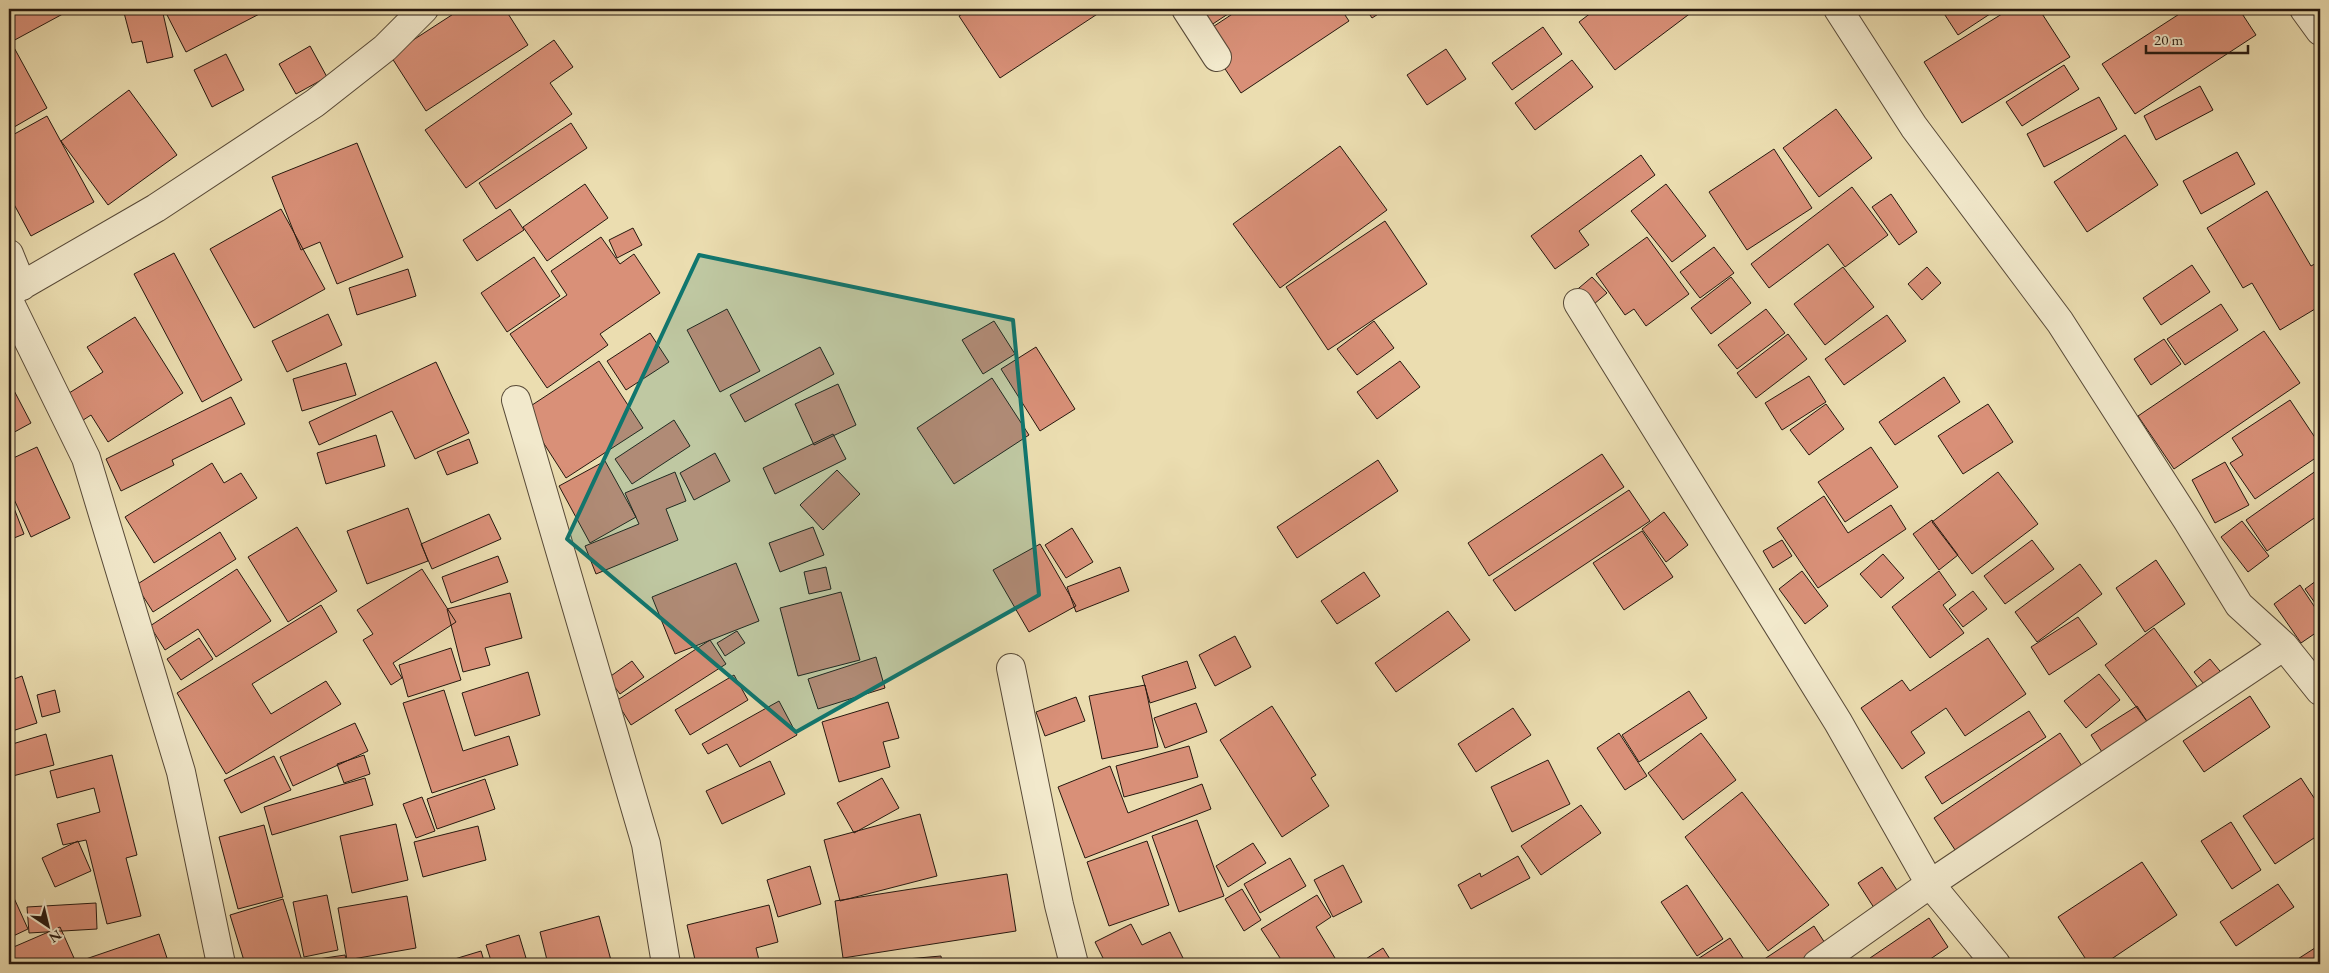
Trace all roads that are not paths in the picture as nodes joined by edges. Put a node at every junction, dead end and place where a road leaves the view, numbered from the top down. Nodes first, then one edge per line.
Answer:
1 (424, 9) edge
2 (1186, 9) edge
3 (1838, 9) edge
4 (2304, 9) edge
5 (2320, 31) edge
6 (1217, 56) dead end
7 (9, 254) edge
8 (13, 293) edge
9 (1578, 303) dead end
10 (516, 400) dead end
11 (2284, 646) junction
12 (1011, 668) dead end
13 (2320, 691) edge
14 (1930, 884) junction
15 (221, 964) edge
16 (666, 964) edge
17 (1074, 964) edge
18 (1817, 964) edge
19 (1996, 964) edge

1 - 8 street
2 - 6 street
3 - 11 street
4 - 5 street
7 - 8 street
8 - 15 street
9 - 14 street
10 - 16 street
11 - 13 street
11 - 14 street
12 - 17 street
14 - 18 street
14 - 19 street

